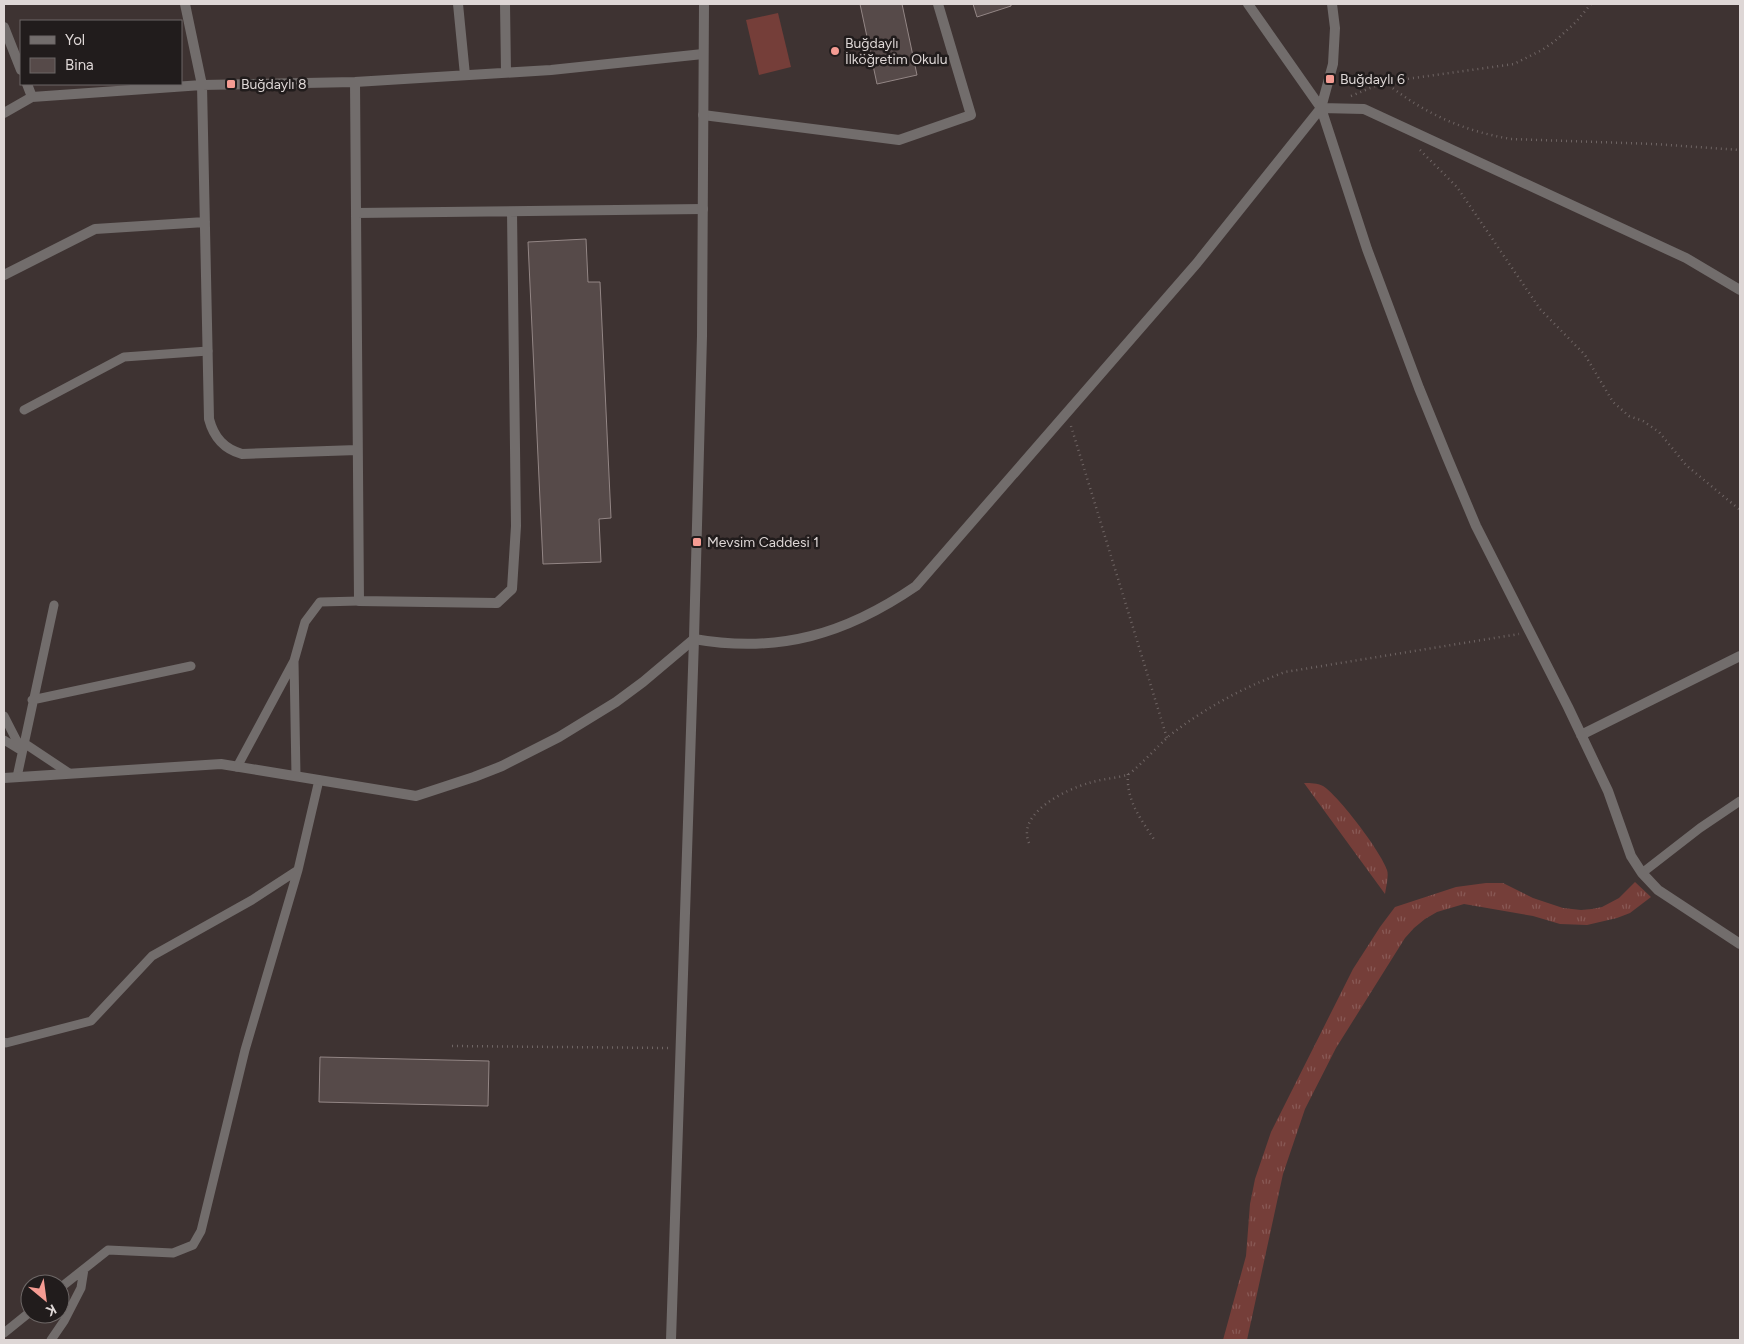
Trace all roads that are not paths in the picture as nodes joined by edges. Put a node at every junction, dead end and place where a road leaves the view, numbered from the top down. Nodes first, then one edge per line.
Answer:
1 (185, 4) edge
2 (458, 4) edge
3 (505, 4) edge
4 (704, 4) edge
5 (938, 4) edge
6 (1248, 4) edge
7 (1332, 4) edge
8 (4, 27) edge
9 (704, 54) junction
10 (20, 67) edge
11 (506, 72) junction
12 (465, 75) junction
13 (355, 82) junction
14 (202, 84) junction
15 (27, 85) edge
16 (32, 97) junction
17 (1321, 108) junction
18 (4, 113) edge
19 (703, 115) junction
20 (703, 210) junction
21 (512, 212) junction
22 (356, 213) junction
23 (205, 222) junction
24 (4, 275) edge
25 (1740, 290) edge
26 (208, 351) junction
27 (24, 410) dead end
28 (358, 450) junction
29 (359, 601) junction
30 (54, 605) dead end
31 (694, 639) junction
32 (1740, 656) edge
33 (294, 661) junction
34 (191, 666) dead end
35 (32, 700) junction
36 (4, 716) edge
37 (1581, 735) junction
38 (4, 740) edge
39 (23, 747) junction
40 (237, 766) junction
41 (69, 774) junction
42 (296, 776) junction
43 (17, 777) junction
44 (4, 778) edge
45 (319, 780) junction
46 (1740, 801) edge
47 (298, 870) junction
48 (1642, 873) junction
49 (1740, 944) edge
50 (4, 1042) edge
51 (84, 1269) junction
52 (70, 1280) edge
53 (20, 1320) edge
54 (4, 1333) edge
55 (51, 1340) edge
56 (672, 1340) edge

1 - 14 street
2 - 12 street
3 - 11 street
4 - 9 street
5 - 19 street
6 - 17 street
7 - 17 street
8 - 10 street
9 - 11 street
9 - 19 street
11 - 12 street
12 - 13 street
13 - 14 street
13 - 22 street
14 - 16 street
14 - 23 street
15 - 16 street
16 - 18 street
17 - 25 street
17 - 31 street
17 - 37 street
19 - 20 street
20 - 21 street
20 - 31 street
21 - 22 street
21 - 29 street
22 - 28 street
23 - 24 street
23 - 26 street
26 - 27 lane
26 - 28 street
28 - 29 street
29 - 33 lane
30 - 35 lane
31 - 45 street
31 - 56 street
32 - 37 street
33 - 40 lane
33 - 42 lane
34 - 35 lane
35 - 39 lane
36 - 39 lane
37 - 48 street
38 - 39 lane
39 - 41 lane
39 - 43 lane
40 - 41 street
40 - 42 street
41 - 43 street
42 - 45 street
43 - 44 street
45 - 47 lane
46 - 48 lane
47 - 50 lane
47 - 51 lane
48 - 49 street
51 - 52 lane
51 - 55 lane
53 - 54 lane

